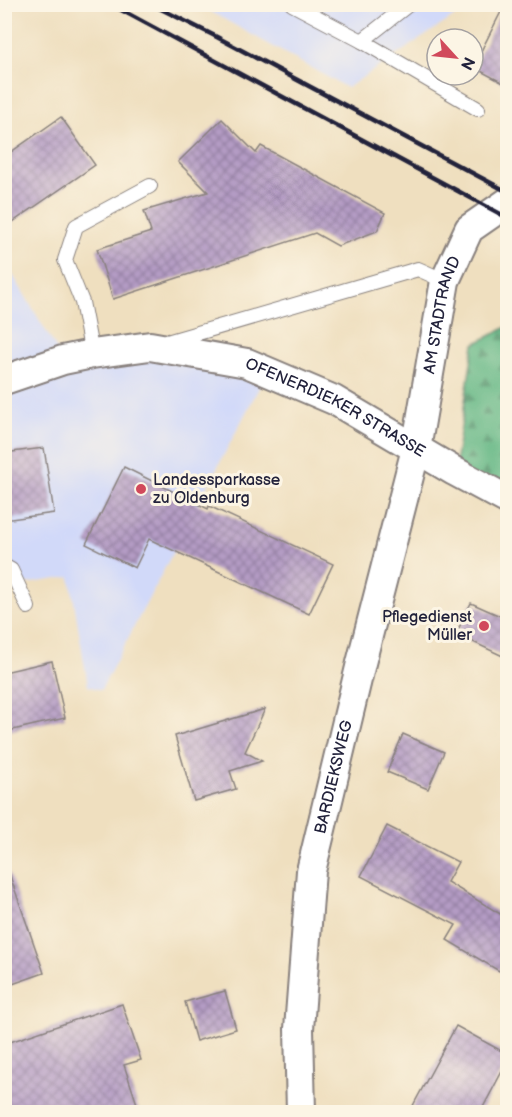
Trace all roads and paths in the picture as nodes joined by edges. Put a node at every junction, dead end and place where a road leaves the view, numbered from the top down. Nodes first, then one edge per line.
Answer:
1 (292, 4) edge
2 (409, 4) edge
3 (363, 41) junction
4 (478, 109) dead end
5 (150, 186) dead end
6 (507, 202) edge
7 (445, 281) junction
8 (150, 346) junction
9 (92, 354) junction
10 (4, 380) edge
11 (416, 449) junction
12 (507, 500) edge
13 (4, 566) edge
14 (28, 607) dead end
15 (301, 1113) edge

1 - 3 lane
2 - 3 lane
3 - 4 lane
5 - 9 lane
6 - 7 street, AM STADTRAND
7 - 8 lane
7 - 11 street, AM STADTRAND
8 - 9 street, OFENERDIEKER STRASSE
8 - 11 street, OFENERDIEKER STRASSE
9 - 10 street, OFENERDIEKER STRASSE
11 - 12 street, OFENERDIEKER STRASSE
11 - 15 street, BARDIEKSWEG
13 - 14 lane

